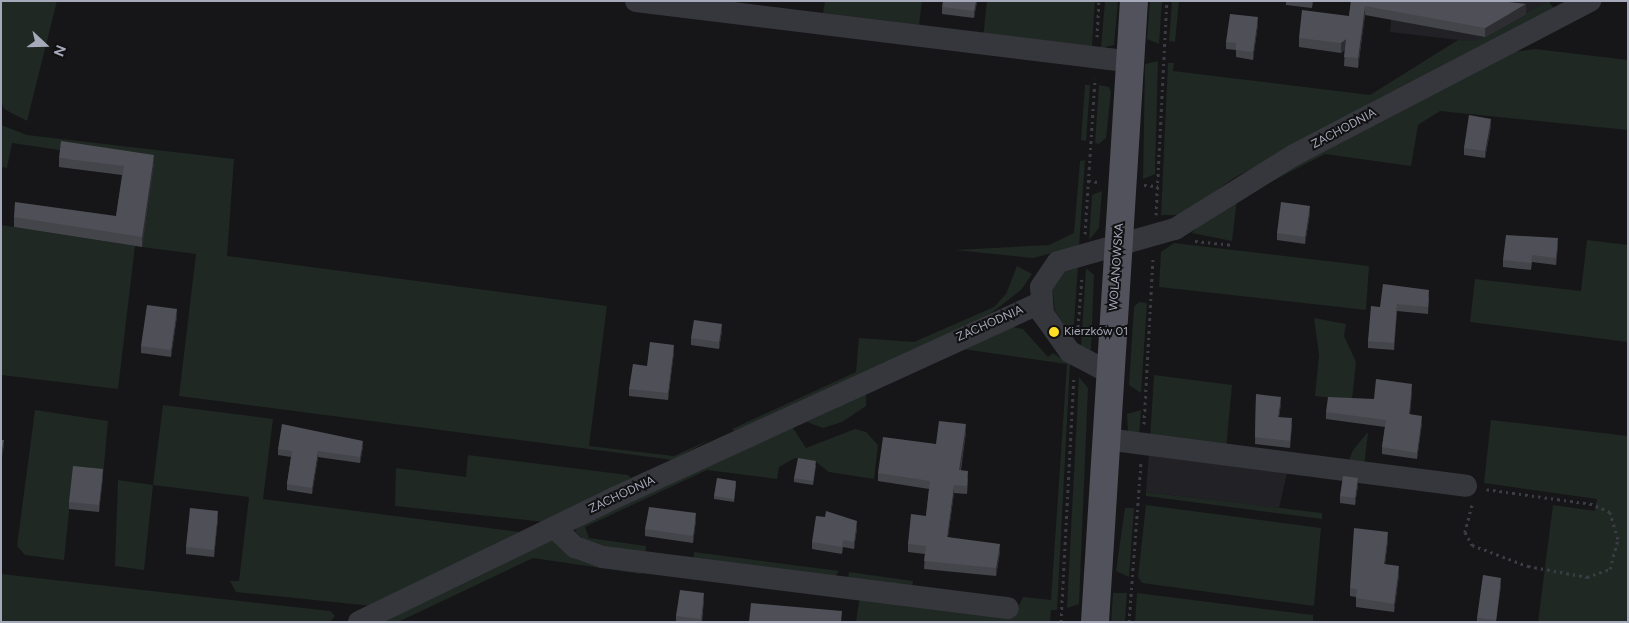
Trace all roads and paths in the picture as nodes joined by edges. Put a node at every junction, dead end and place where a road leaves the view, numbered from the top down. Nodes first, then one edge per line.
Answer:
1 (636, 1) edge
2 (1100, 1) edge
3 (1134, 1) edge
4 (1167, 1) edge
5 (1590, 1) edge
6 (1095, 57) junction
7 (1130, 62) junction
8 (1165, 232) junction
9 (1231, 245) dead end
10 (1118, 246) junction
11 (1083, 254) junction
12 (1040, 303) junction
13 (1076, 356) junction
14 (1110, 373) junction
15 (1106, 439) junction
16 (1142, 444) junction
17 (1471, 487) junction
18 (555, 528) junction
19 (1008, 608) dead end
20 (359, 622) edge
21 (1061, 622) edge
22 (1095, 622) edge
23 (1130, 622) edge

1 - 6 street
2 - 6 path
3 - 7 main road, WOLANOWSKA
4 - 8 path
5 - 8 street, ZACHODNIA
6 - 7 street
6 - 11 path
7 - 10 main road, WOLANOWSKA
8 - 9 path
8 - 10 street, ZACHODNIA
8 - 16 path
10 - 11 street, ZACHODNIA
10 - 14 main road, WOLANOWSKA
11 - 12 street, ZACHODNIA
11 - 13 path
12 - 13 street
12 - 18 street, ZACHODNIA
13 - 14 street
13 - 21 path
14 - 15 main road, WOLANOWSKA
15 - 16 street
15 - 22 main road, WOLANOWSKA
16 - 17 street
16 - 23 path
17 - 17 path
18 - 19 street
18 - 20 street, ZACHODNIA

